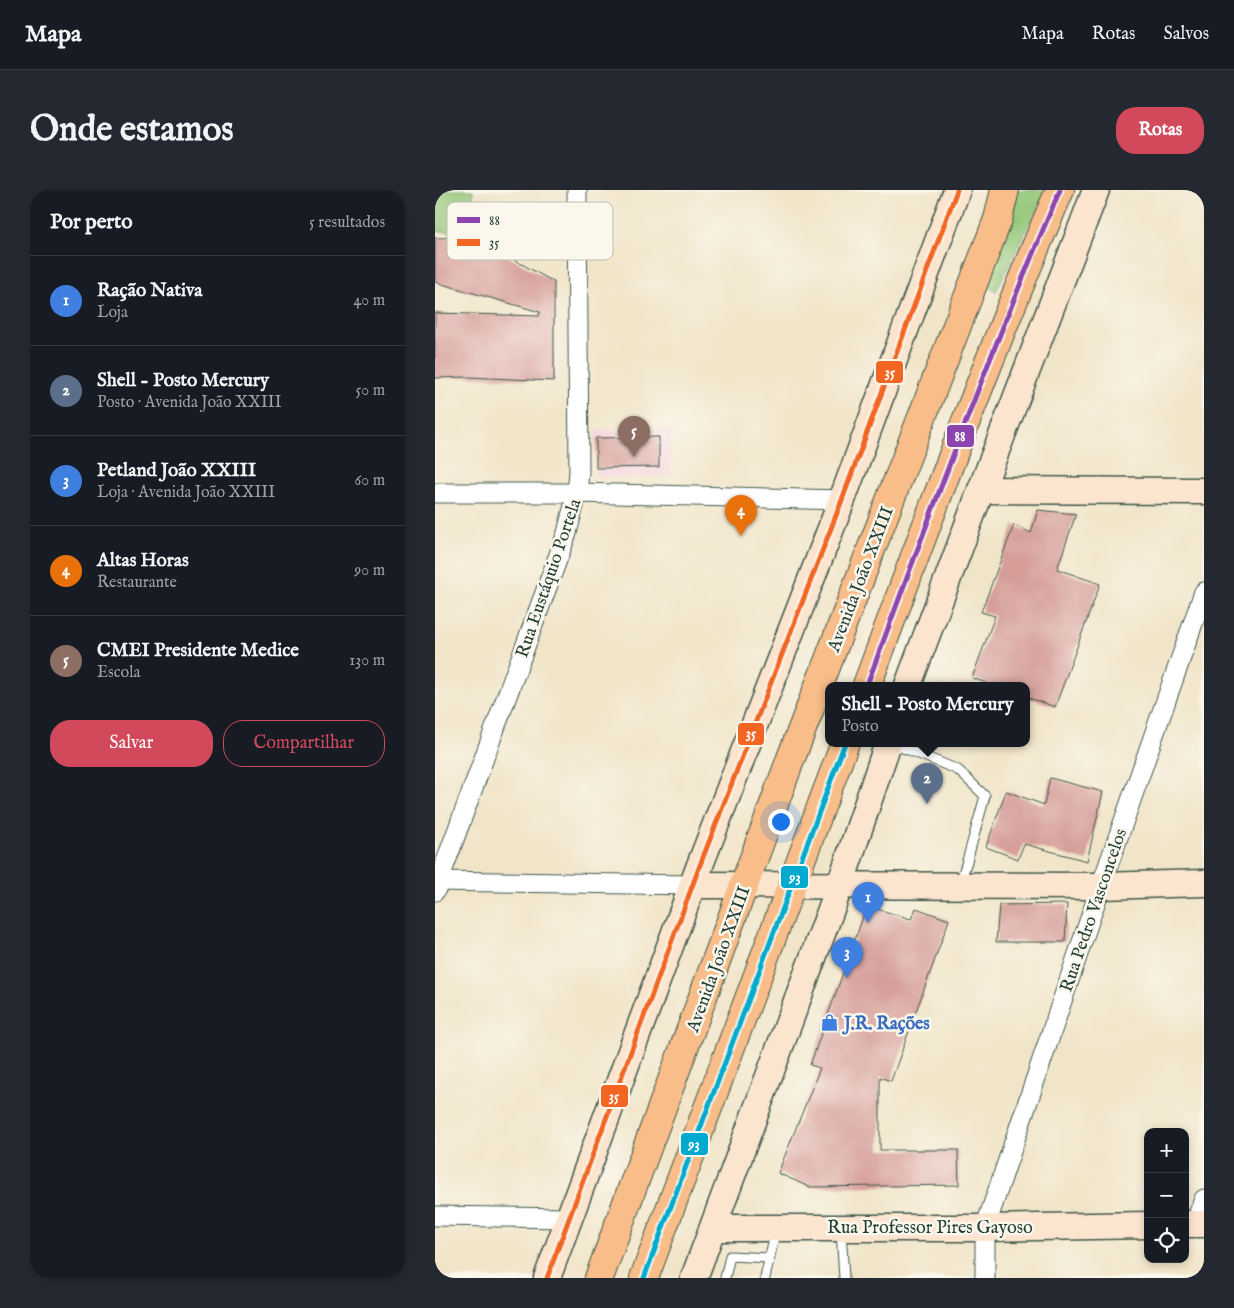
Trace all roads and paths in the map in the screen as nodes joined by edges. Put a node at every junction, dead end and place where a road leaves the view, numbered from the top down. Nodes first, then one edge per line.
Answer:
1 (957, 190) edge
2 (1005, 190) edge
3 (1096, 190) edge
4 (1060, 192) edge
5 (577, 260) edge
6 (981, 490) junction
7 (1204, 492) edge
8 (435, 493) edge
9 (577, 493) junction
10 (842, 500) junction
11 (1204, 592) edge
12 (868, 682) edge
13 (909, 682) edge
14 (844, 747) edge
15 (887, 747) edge
16 (900, 747) edge
17 (1204, 883) edge
18 (436, 885) edge
19 (693, 885) junction
20 (745, 885) junction
21 (840, 885) junction
22 (959, 885) junction
23 (792, 886) junction
24 (1101, 886) junction
25 (1204, 1199) edge
26 (435, 1216) edge
27 (569, 1218) junction
28 (1195, 1224) edge
29 (1144, 1225) edge
30 (713, 1228) junction
31 (776, 1228) junction
32 (841, 1228) junction
33 (985, 1228) junction
34 (770, 1258) junction
35 (547, 1278) edge
36 (599, 1278) edge
37 (644, 1278) edge
38 (694, 1278) edge
39 (725, 1278) edge
40 (765, 1278) edge
41 (844, 1278) edge
42 (985, 1278) edge

1 - 10 street
2 - 20 main road, Avenida João XXIII
3 - 6 street
4 - 12 main road
5 - 9 street, Rua Eustáquio Portela
6 - 7 street
6 - 13 street
8 - 9 street
9 - 10 street
9 - 18 street, Rua Eustáquio Portela
10 - 19 street
11 - 24 street, Rua Pedro Vasconcelos
14 - 23 main road
15 - 21 street
16 - 22 lane
17 - 24 street
18 - 19 street
19 - 20 street
19 - 27 street
20 - 23 street
20 - 36 main road, Avenida João XXIII
21 - 22 street
21 - 23 street
21 - 30 street
22 - 24 street
23 - 37 main road
24 - 33 street, Rua Pedro Vasconcelos
25 - 28 street
26 - 27 street
27 - 35 street
29 - 33 street, Rua Professor Pires Gayoso
30 - 31 street, Rua Professor Pires Gayoso
30 - 38 street
31 - 32 street, Rua Professor Pires Gayoso
31 - 34 lane
32 - 33 street, Rua Professor Pires Gayoso
32 - 41 lane
33 - 42 street, Rua Pedro Vasconcelos
34 - 39 lane
34 - 40 lane

